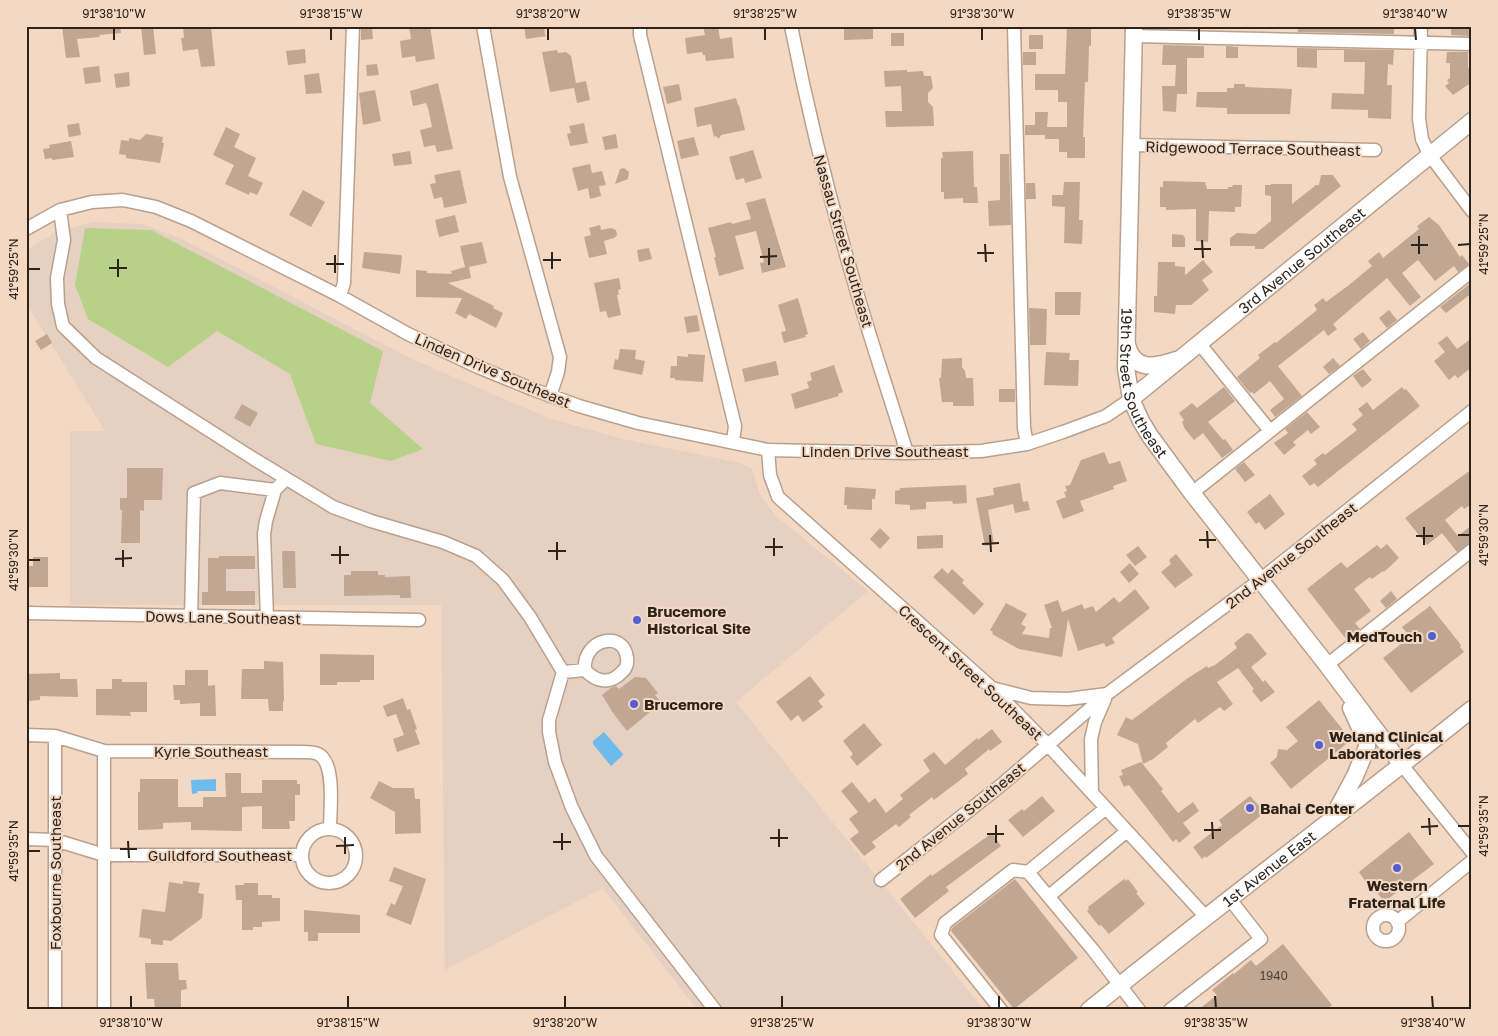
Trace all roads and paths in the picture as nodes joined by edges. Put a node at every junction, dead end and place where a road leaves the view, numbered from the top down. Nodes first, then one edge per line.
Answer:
1 (353, 26) edge
2 (483, 26) edge
3 (640, 26) edge
4 (791, 26) edge
5 (1014, 26) edge
6 (1421, 26) edge
7 (1134, 31) edge
8 (1421, 42) junction
9 (1472, 44) edge
10 (1472, 121) edge
11 (1131, 145) junction
12 (1375, 150) dead end
13 (1430, 154) junction
14 (60, 210) junction
15 (1472, 211) edge
16 (26, 229) edge
17 (1472, 271) edge
18 (340, 296) junction
19 (1126, 342) junction
20 (1199, 343) junction
21 (1180, 359) junction
22 (550, 396) junction
23 (1131, 399) junction
24 (1472, 412) edge
25 (1270, 431) junction
26 (733, 442) junction
27 (1027, 444) junction
28 (768, 450) junction
29 (907, 453) junction
30 (286, 479) junction
31 (275, 490) junction
32 (1192, 493) junction
33 (1472, 550) edge
34 (1260, 580) junction
35 (26, 613) edge
36 (191, 616) junction
37 (267, 618) junction
38 (419, 620) dead end
39 (1327, 665) junction
40 (585, 670) dead end
41 (563, 672) junction
42 (1338, 679) junction
43 (992, 688) junction
44 (1107, 694) junction
45 (1472, 709) edge
46 (26, 735) edge
47 (55, 736) junction
48 (1048, 745) junction
49 (104, 751) junction
50 (1402, 765) junction
51 (1092, 793) junction
52 (1106, 808) junction
53 (1331, 821) junction
54 (330, 828) junction
55 (1127, 831) junction
56 (26, 839) edge
57 (55, 840) junction
58 (1470, 845) edge
59 (104, 855) junction
60 (302, 855) junction
61 (1472, 861) edge
62 (1028, 872) junction
63 (881, 880) dead end
64 (1049, 896) junction
65 (1229, 898) junction
66 (1205, 916) junction
67 (1397, 922) dead end
68 (1120, 985) junction
69 (1090, 1009) edge
70 (55, 1010) edge
71 (104, 1010) edge
72 (715, 1010) edge
73 (1001, 1010) edge
74 (1139, 1010) edge
75 (1170, 1010) edge

1 - 18 street
2 - 22 street
3 - 26 street
4 - 29 street, Nassau Street Southeast
5 - 27 street
6 - 8 street
7 - 8 street
7 - 11 main road, 19th Street Southeast
8 - 9 street
8 - 13 street
10 - 13 main road, 3rd Avenue Southeast
11 - 12 street, Ridgewood Terrace Southeast
11 - 19 main road, 19th Street Southeast
13 - 15 street
13 - 20 main road, 3rd Avenue Southeast
14 - 16 street, Linden Drive Southeast
14 - 18 street, Linden Drive Southeast
14 - 30 street
17 - 25 street
18 - 22 street, Linden Drive Southeast
19 - 21 main road
19 - 23 main road, 19th Street Southeast
20 - 21 main road, 3rd Avenue Southeast
20 - 25 street
21 - 23 main road, 3rd Avenue Southeast
22 - 26 street, Linden Drive Southeast
23 - 27 street, Linden Drive Southeast
23 - 32 main road, 19th Street Southeast
24 - 34 street, 2nd Avenue Southeast
25 - 32 street
26 - 28 street, Linden Drive Southeast
27 - 29 street, Linden Drive Southeast
28 - 29 street, Linden Drive Southeast
28 - 43 street, Crescent Street Southeast
30 - 31 street
30 - 41 street
31 - 36 street
31 - 37 street
32 - 34 main road, 19th Street Southeast
33 - 39 street
34 - 39 main road, 19th Street Southeast
34 - 44 street, 2nd Avenue Southeast
35 - 36 street, Dows Lane Southeast
36 - 37 street, Dows Lane Southeast
37 - 38 street, Dows Lane Southeast
39 - 42 main road, 19th Street Southeast
40 - 41 street
41 - 72 street
42 - 50 main road, 19th Street Southeast
42 - 53 main road, 19th Street Southeast
43 - 44 street, 2nd Avenue Southeast
43 - 48 street, Crescent Street Southeast
44 - 48 street, 2nd Avenue Southeast
44 - 51 street
45 - 50 main road, 1st Avenue East
46 - 47 street, Kyrie Southeast
47 - 49 street, Kyrie Southeast
47 - 57 street, Foxbourne Southeast
48 - 51 street, Crescent Street Southeast
48 - 63 street, 2nd Avenue Southeast
49 - 54 street, Kyrie Southeast
49 - 59 street
50 - 53 main road, 1st Avenue East
50 - 58 street
51 - 52 street, Crescent Street Southeast
52 - 55 street, Crescent Street Southeast
52 - 62 street
53 - 65 main road, 1st Avenue East
54 - 60 street, Guildford Southeast
54 - 60 street, Guildford Southeast
55 - 64 street
55 - 66 street, Crescent Street Southeast
56 - 57 street, Guildford Southeast
57 - 59 street, Guildford Southeast
57 - 70 street, Foxbourne Southeast
59 - 60 street, Guildford Southeast
59 - 71 street
61 - 67 street
62 - 64 street
62 - 73 street
64 - 68 street
65 - 66 main road, 1st Avenue East
65 - 75 street
66 - 68 main road, 1st Avenue East
68 - 69 main road, 1st Avenue East
68 - 74 street

